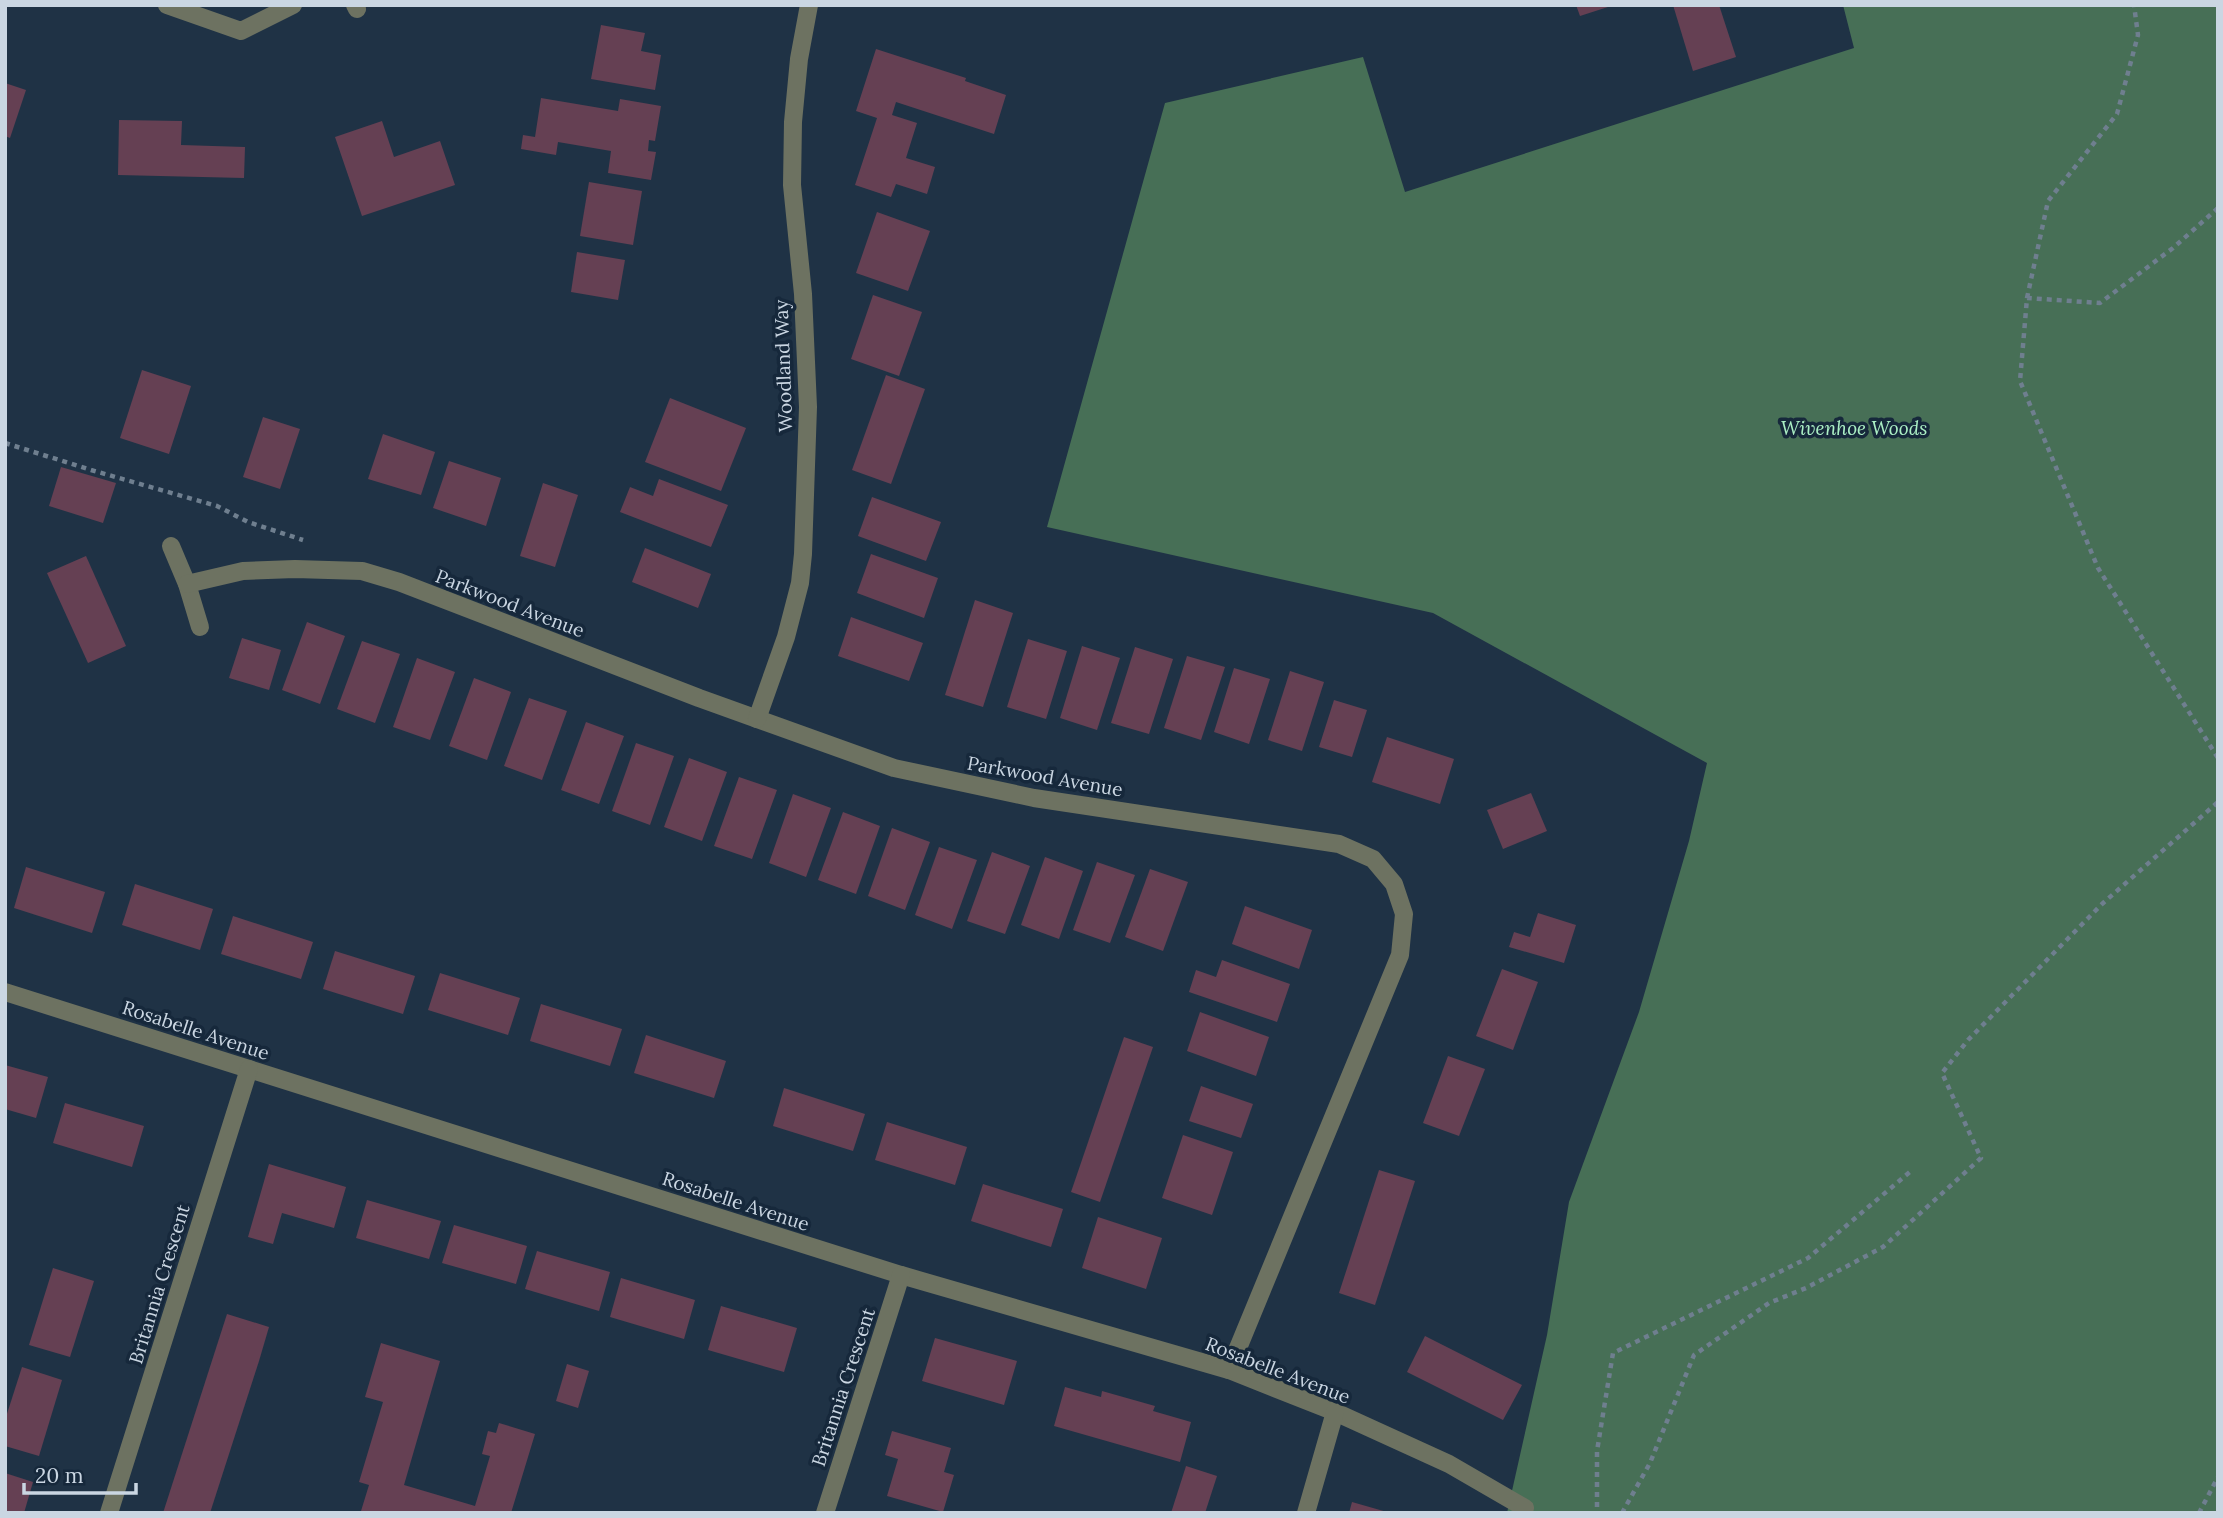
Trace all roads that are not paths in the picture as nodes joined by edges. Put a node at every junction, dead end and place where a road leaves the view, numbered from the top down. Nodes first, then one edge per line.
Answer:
1 (167, 5) edge
2 (293, 5) edge
3 (809, 5) edge
4 (171, 546) dead end
5 (187, 584) junction
6 (200, 627) dead end
7 (757, 719) junction
8 (5, 992) edge
9 (249, 1069) junction
10 (901, 1275) junction
11 (1229, 1370) junction
12 (1335, 1412) junction
13 (1525, 1508) dead end
14 (109, 1513) edge
15 (825, 1513) edge
16 (1306, 1513) edge

1 - 2 street
3 - 7 street, Woodland Way
4 - 5 street
5 - 6 street
5 - 7 street, Parkwood Avenue
7 - 11 street, Parkwood Avenue
8 - 9 street, Rosabelle Avenue
9 - 10 street, Rosabelle Avenue
9 - 14 street, Britannia Crescent
10 - 11 street, Rosabelle Avenue
10 - 15 street, Britannia Crescent
11 - 12 street, Rosabelle Avenue
12 - 13 street, Rosabelle Avenue
12 - 16 street

